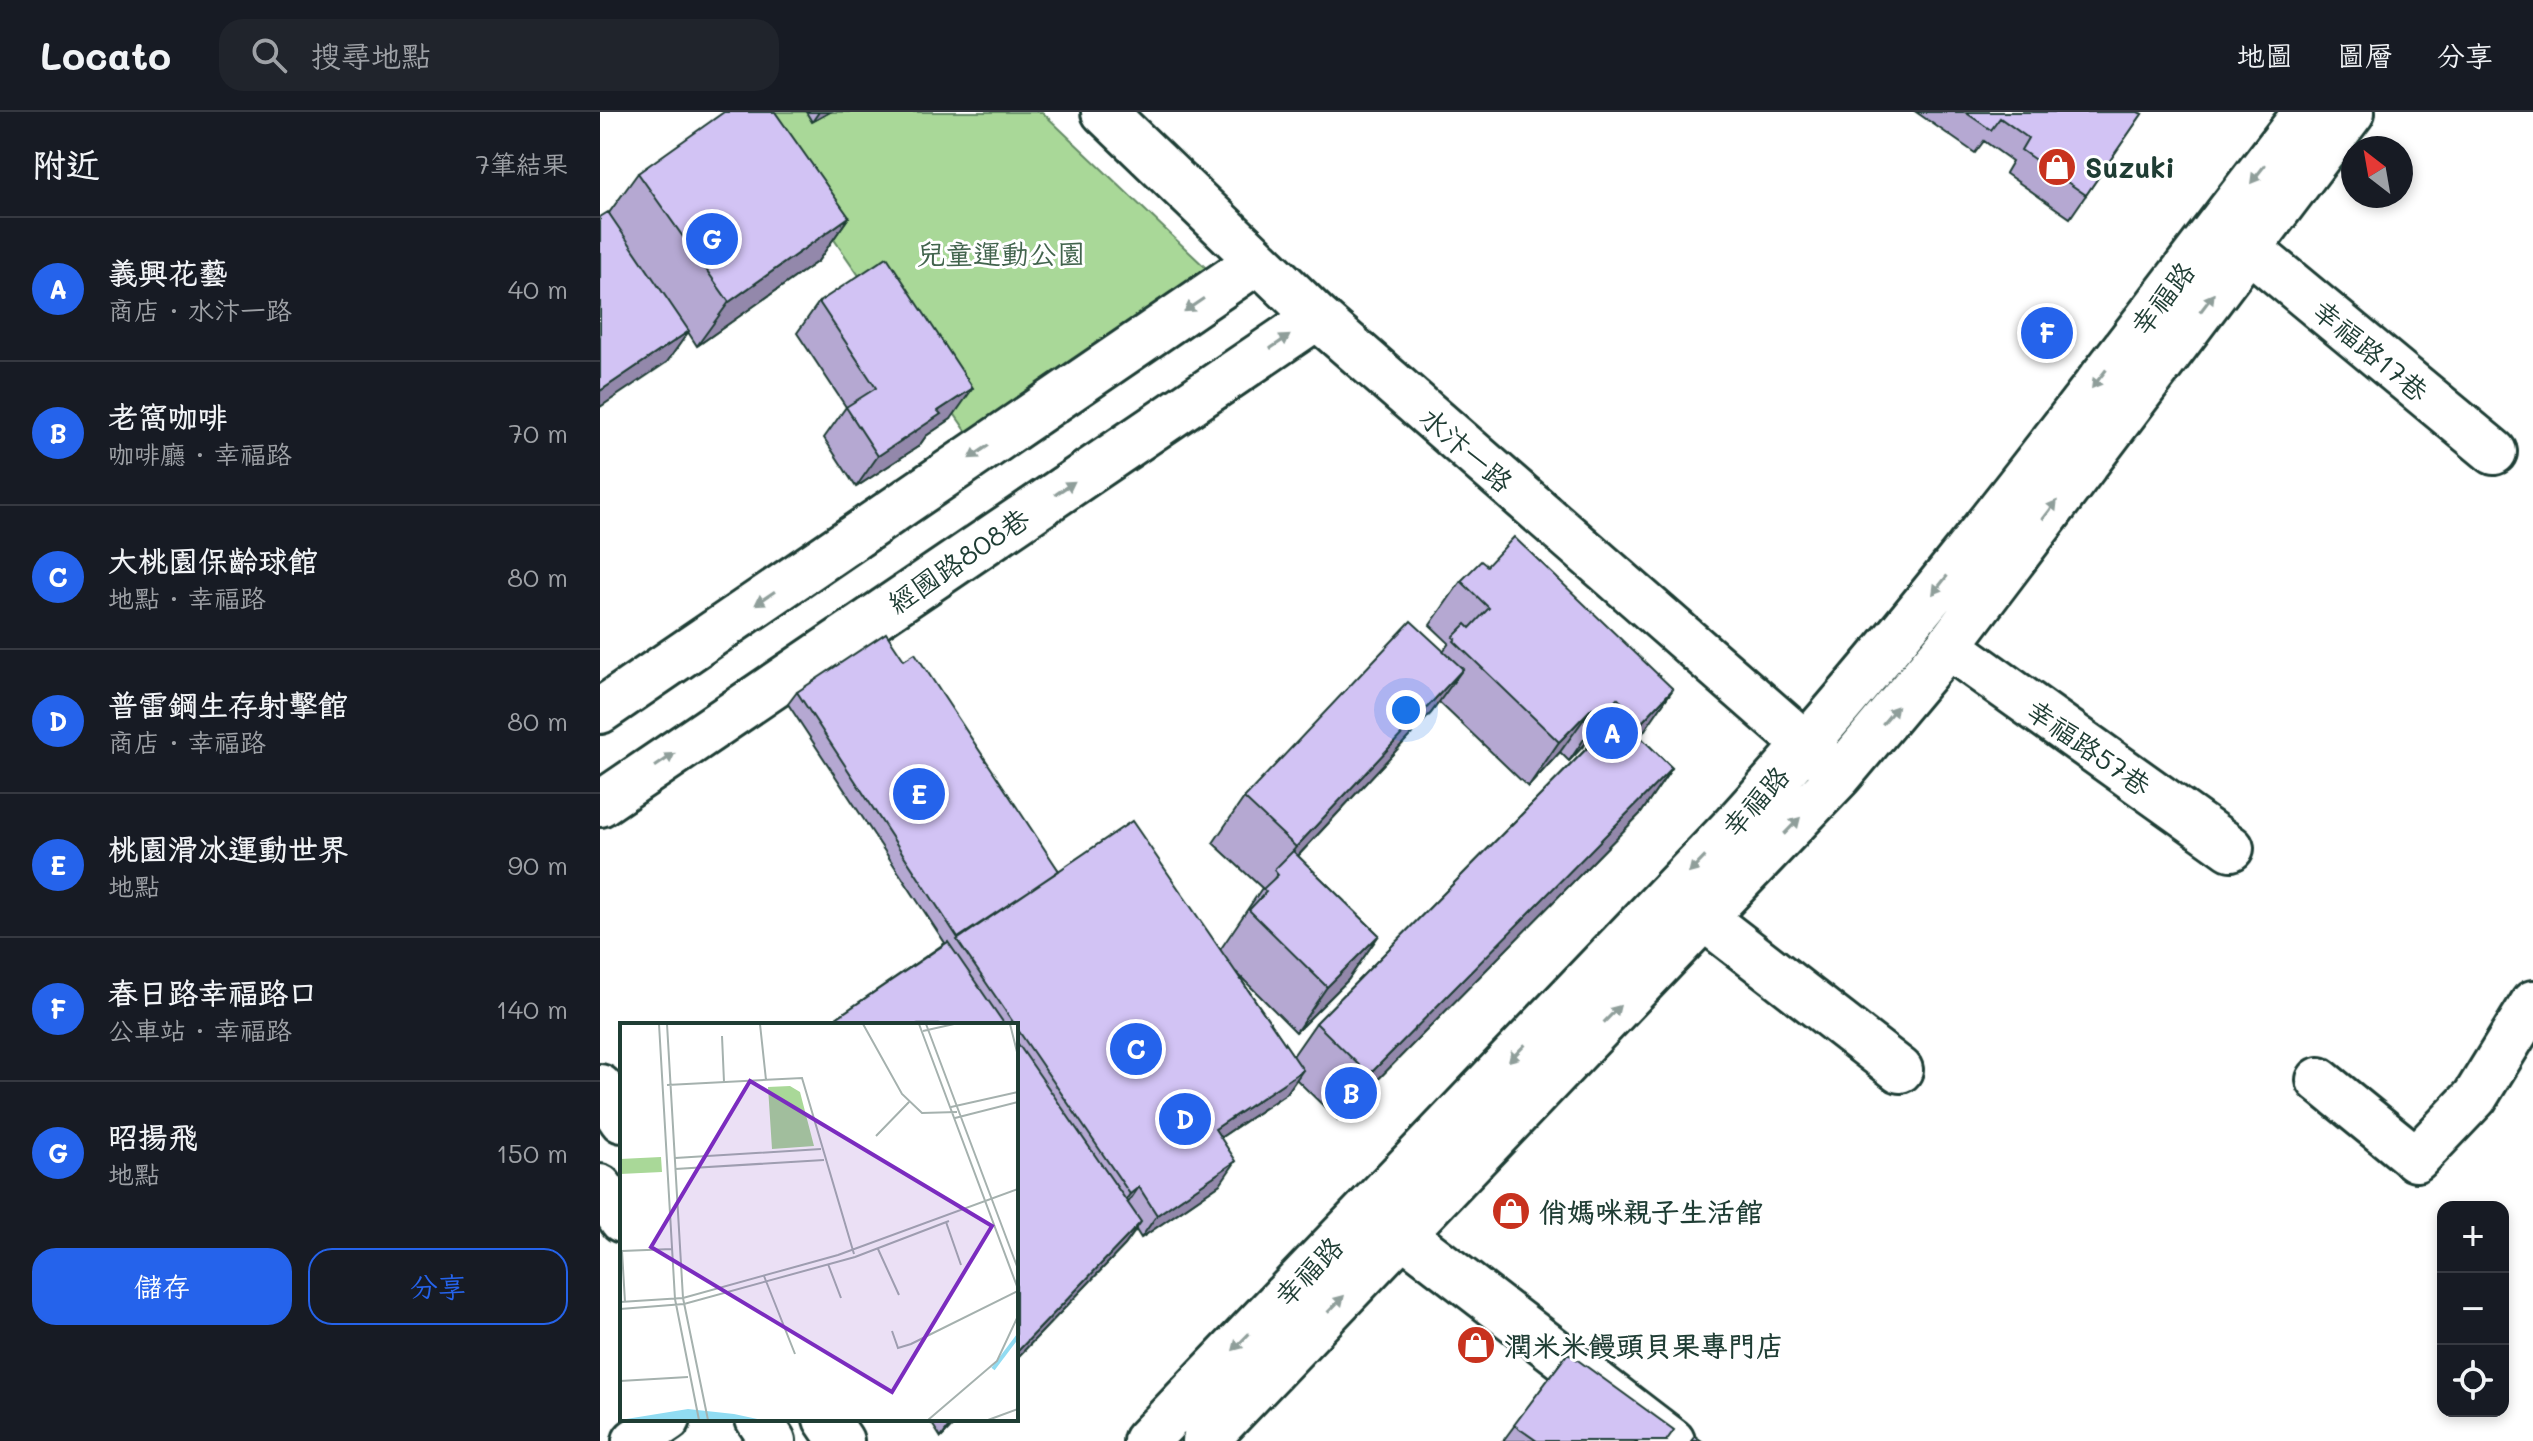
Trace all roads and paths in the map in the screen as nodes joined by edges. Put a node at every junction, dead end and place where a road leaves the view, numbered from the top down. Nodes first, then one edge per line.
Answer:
1 (1104, 112) edge
2 (2306, 112) edge
3 (2352, 112) edge
4 (2248, 248) junction
5 (1258, 261) junction
6 (1317, 317) junction
7 (2494, 452) dead end
8 (1948, 646) junction
9 (600, 711) edge
10 (1805, 745) junction
11 (1840, 775) junction
12 (600, 804) edge
13 (2231, 848) dead end
14 (1704, 918) junction
15 (2533, 1003) edge
16 (1900, 1070) dead end
17 (2319, 1080) dead end
18 (600, 1087) edge
19 (620, 1117) edge
20 (600, 1187) edge
21 (620, 1217) edge
22 (1385, 1222) junction
23 (665, 1421) edge
24 (759, 1421) edge
25 (827, 1421) edge
26 (635, 1441) edge
27 (773, 1441) edge
28 (841, 1441) edge
29 (1146, 1441) edge
30 (1205, 1441) edge
31 (1672, 1441) edge

1 - 5 street, 水汴一路
2 -> 10 street, 幸福路
3 - 4 street, 幸福路
4 - 7 street, 幸福路17巷
8 -> 4 street, 幸福路
5 - 6 street, 水汴一路
5 -> 9 street
6 - 10 street, 水汴一路
12 -> 6 street, 經國路808巷
11 -> 8 street, 幸福路
8 - 13 street, 幸福路57巷
10 - 11 street, 水汴一路
10 -> 22 street, 幸福路
14 -> 11 street, 幸福路
14 - 16 street
22 -> 14 street, 幸福路
15 - 17 street
18 - 19 street
20 - 21 street
22 -> 29 street, 幸福路
30 -> 22 street, 幸福路
22 - 31 street
23 - 26 street
24 - 27 street
25 - 28 street

